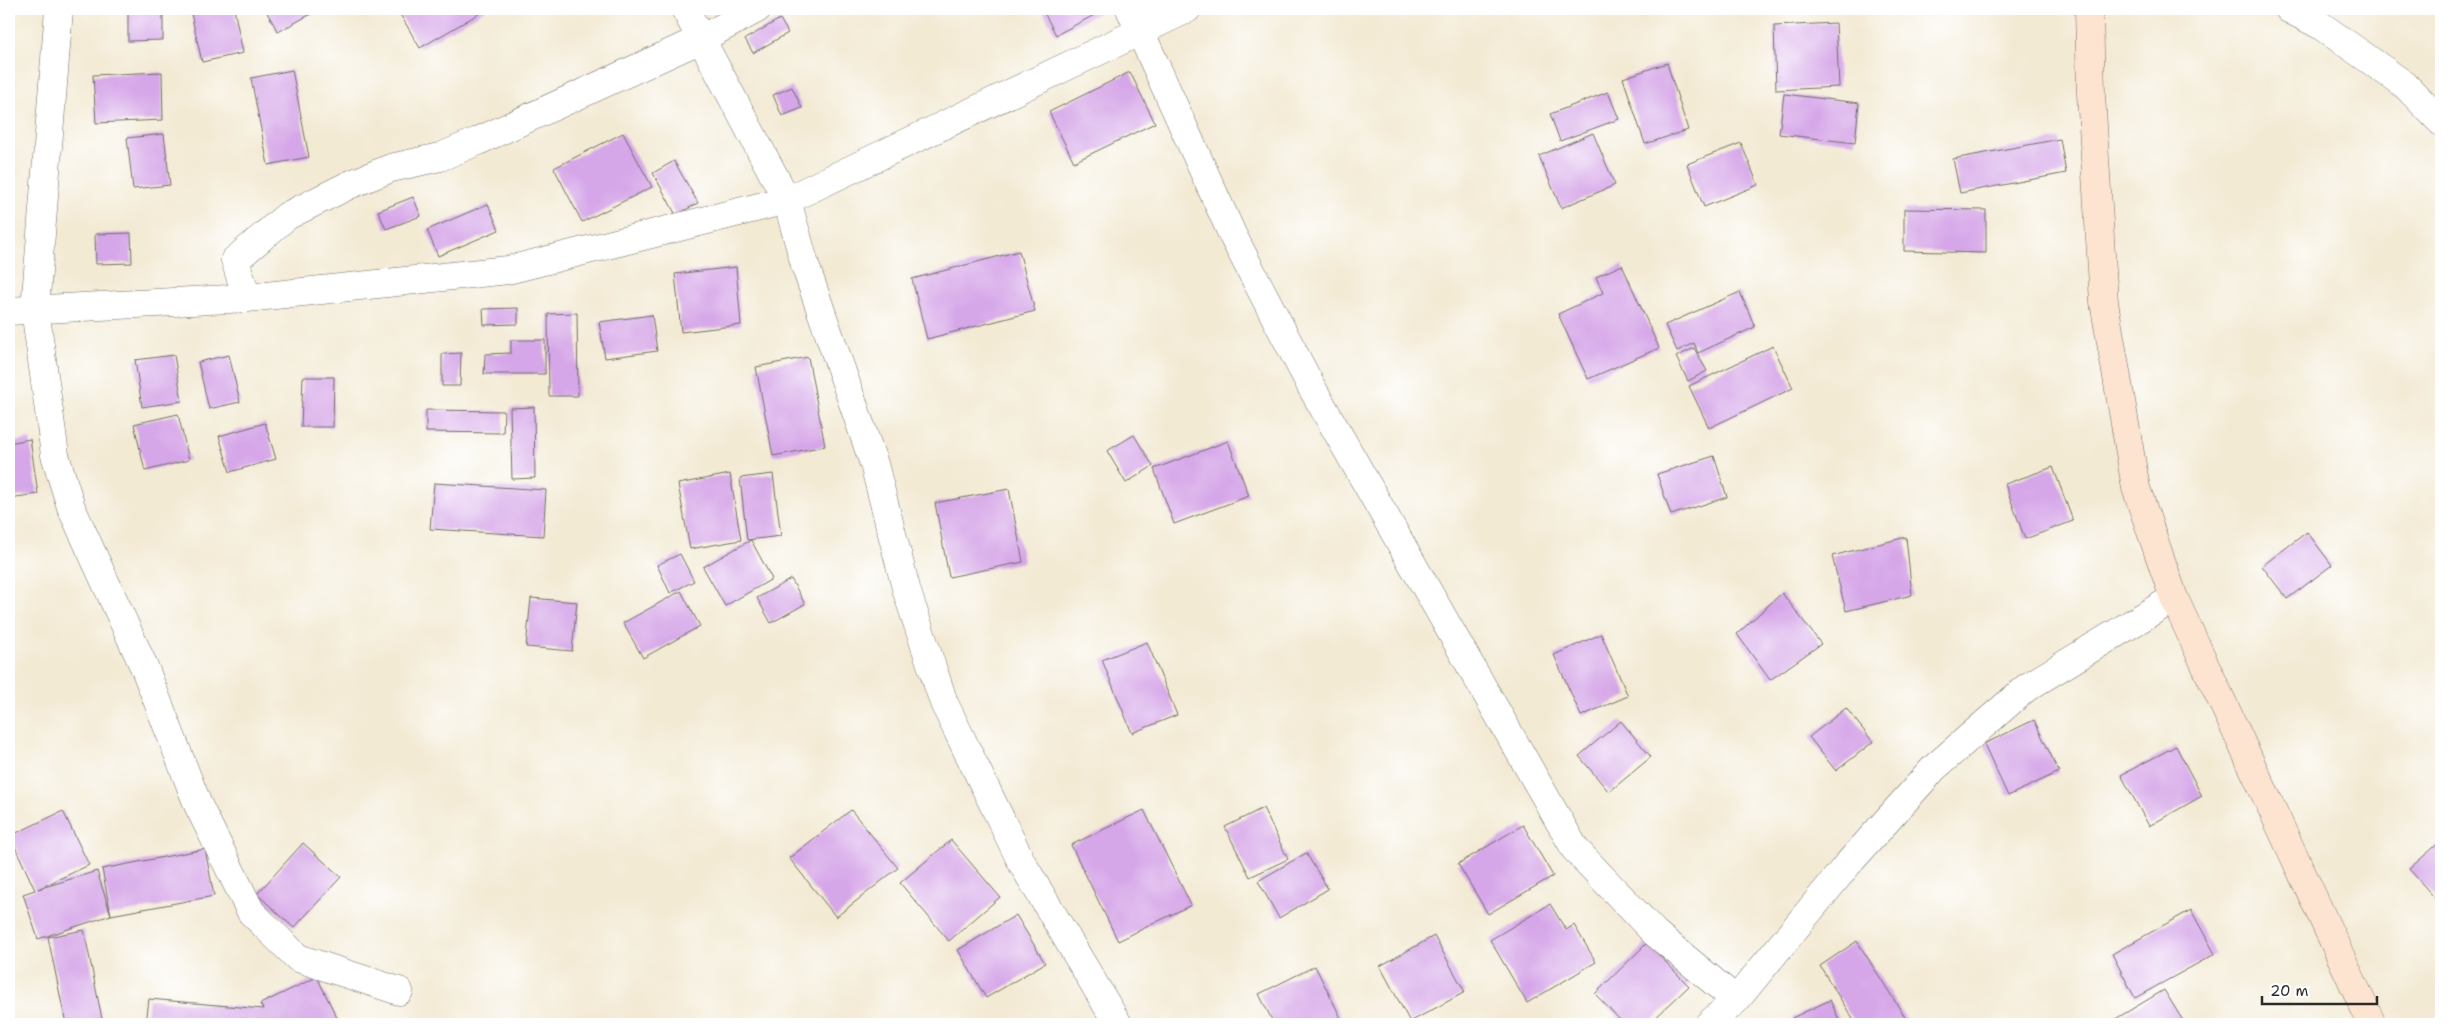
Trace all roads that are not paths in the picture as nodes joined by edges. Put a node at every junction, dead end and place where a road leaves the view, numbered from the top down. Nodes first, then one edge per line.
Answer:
1 (59, 9) edge
2 (685, 9) edge
3 (757, 9) edge
4 (1187, 9) edge
5 (2089, 9) edge
6 (2289, 9) edge
7 (1135, 20) edge
8 (701, 39) junction
9 (2441, 122) edge
10 (788, 200) junction
11 (247, 298) junction
12 (22, 310) edge
13 (2174, 598) junction
14 (399, 991) dead end
15 (1736, 1000) junction
16 (1118, 1024) edge
17 (1709, 1024) edge
18 (2372, 1024) edge

1 - 12 street
2 - 8 street
3 - 8 street
4 - 7 street
5 - 13 main road
6 - 9 street
7 - 10 street
7 - 15 street
8 - 10 street
8 - 11 street
10 - 11 street
10 - 16 street
11 - 12 street
12 - 14 street
13 - 15 street
13 - 18 main road
15 - 17 street

